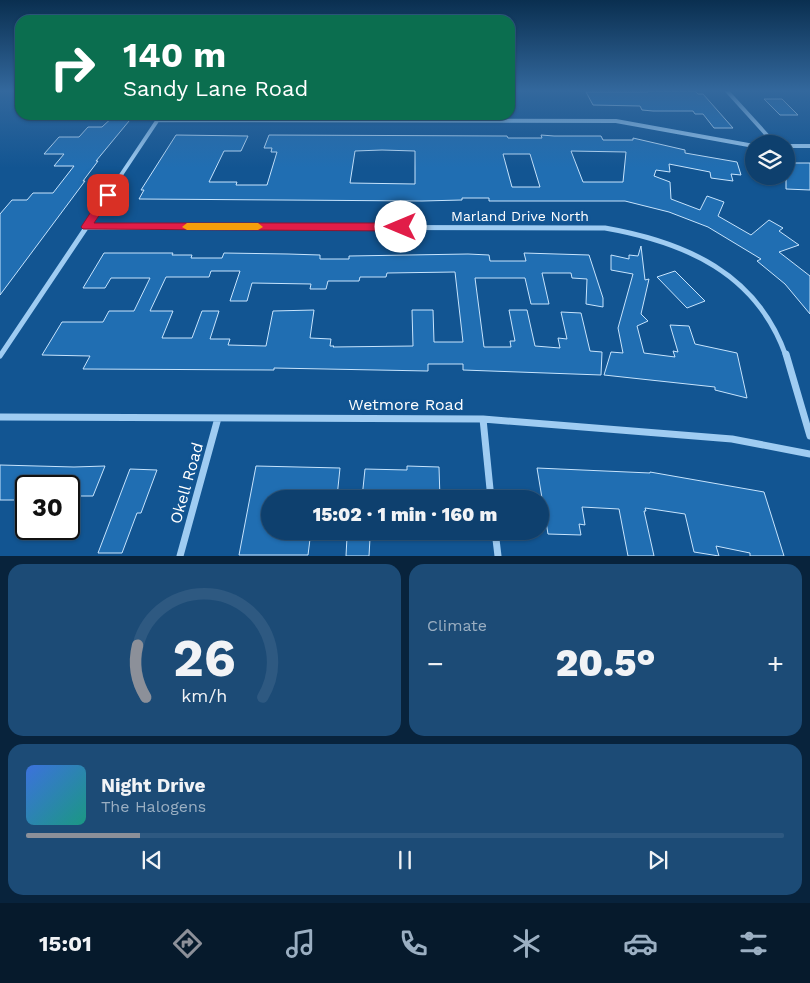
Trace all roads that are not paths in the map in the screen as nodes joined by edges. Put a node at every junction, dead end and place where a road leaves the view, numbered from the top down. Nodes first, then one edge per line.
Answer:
1 (751, 117) edge
2 (157, 120) edge
3 (496, 120) edge
4 (767, 135) edge
5 (745, 145) edge
6 (795, 146) edge
7 (810, 146) edge
8 (86, 227) junction
9 (0, 356) edge
10 (0, 417) edge
11 (218, 418) junction
12 (483, 418) junction
13 (810, 436) edge
14 (810, 454) edge
15 (490, 490) edge
16 (496, 540) edge
17 (180, 556) edge
18 (498, 556) edge

1 - 4 street
2 - 8 street
3 - 5 street
6 - 7 street
8 - 9 street
8 - 13 street, Marland Drive North
10 - 11 street, Wetmore Road
11 - 12 street, Wetmore Road
11 - 17 street, Okell Road
12 - 14 street, Wetmore Road
12 - 15 street
16 - 18 street

